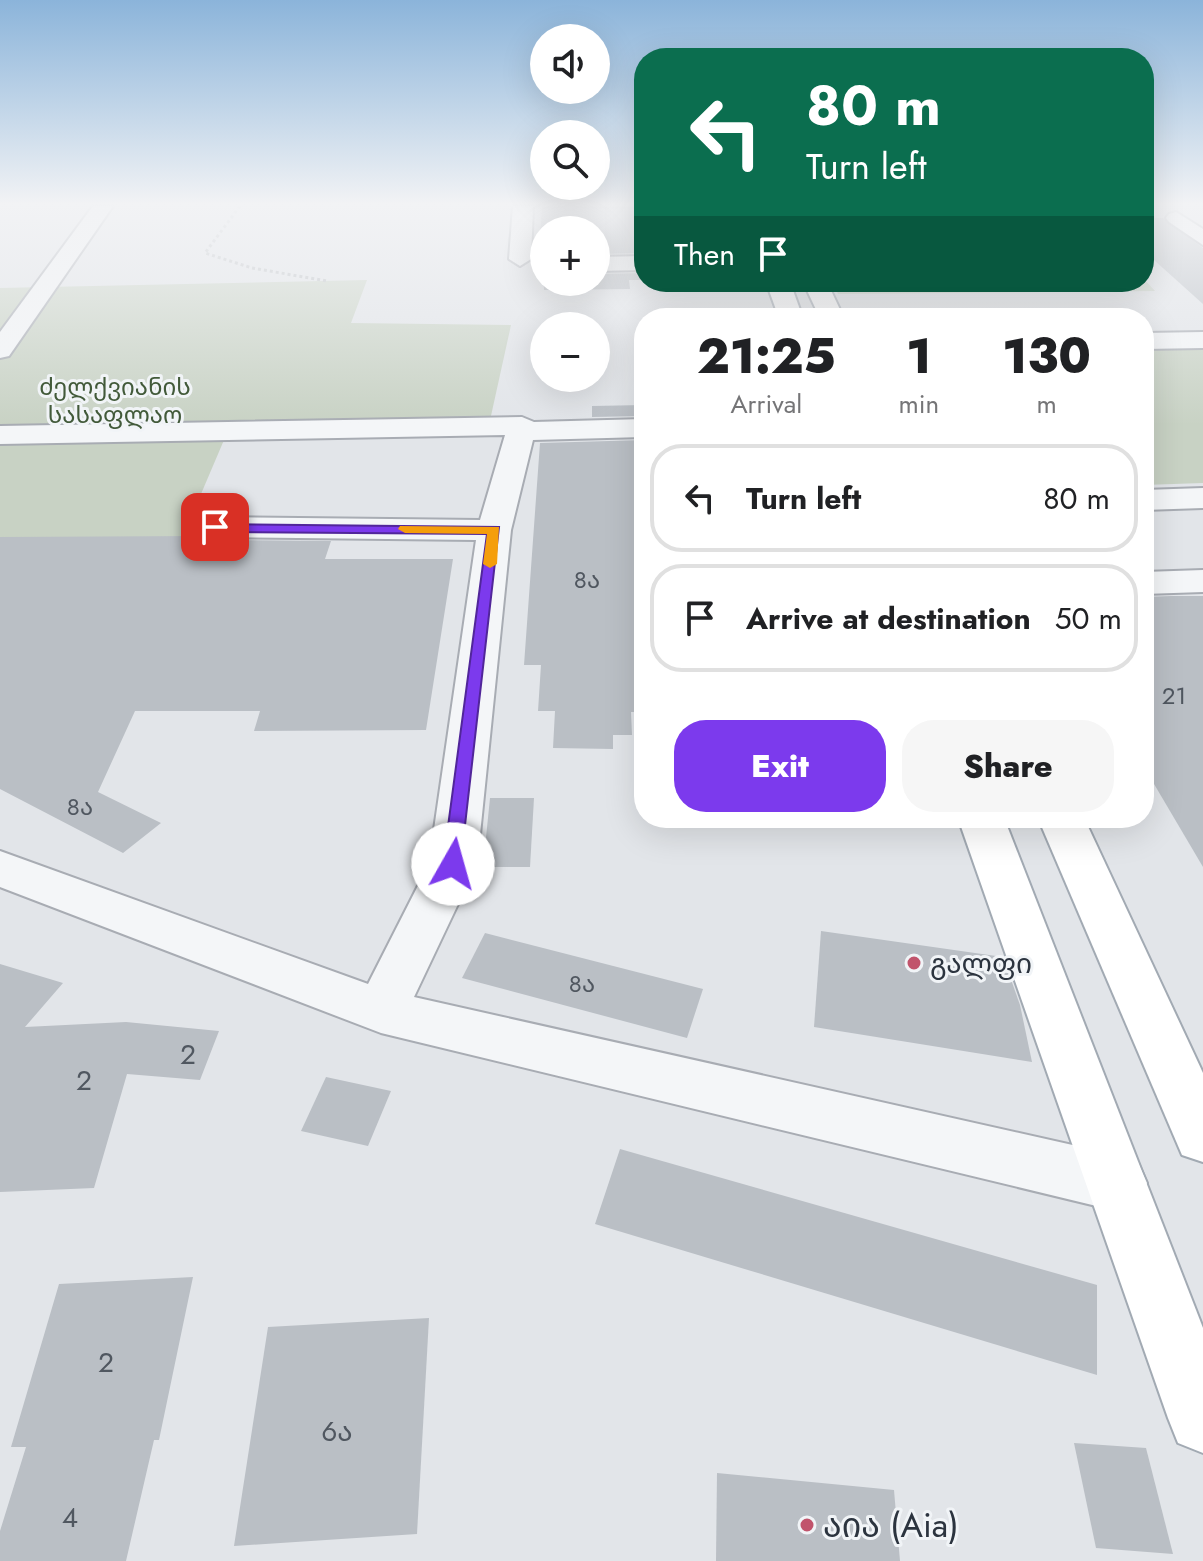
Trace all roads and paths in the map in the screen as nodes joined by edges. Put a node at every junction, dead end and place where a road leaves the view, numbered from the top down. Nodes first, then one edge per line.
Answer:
1 (51, 279) edge
2 (315, 279) edge
3 (327, 281) dead end
4 (1203, 340) edge
5 (1154, 341) edge
6 (0, 350) edge
7 (634, 428) edge
8 (521, 431) junction
9 (0, 435) edge
10 (1203, 498) edge
11 (1154, 500) edge
12 (215, 527) dead end
13 (494, 530) junction
14 (1154, 574) edge
15 (1203, 581) edge
16 (985, 828) edge
17 (1065, 828) edge
18 (0, 868) edge
19 (381, 1011) junction
20 (1203, 1136) edge
21 (1117, 1183) junction
22 (1203, 1418) edge

1 - 6 street
2 - 3 path
4 - 5 street
7 - 8 street
8 - 9 street
8 - 13 street
10 - 11 street
12 - 13 street
13 - 19 street
14 - 15 street
16 - 21 main road
17 - 20 main road
18 - 19 street
19 - 21 street
21 - 22 main road

